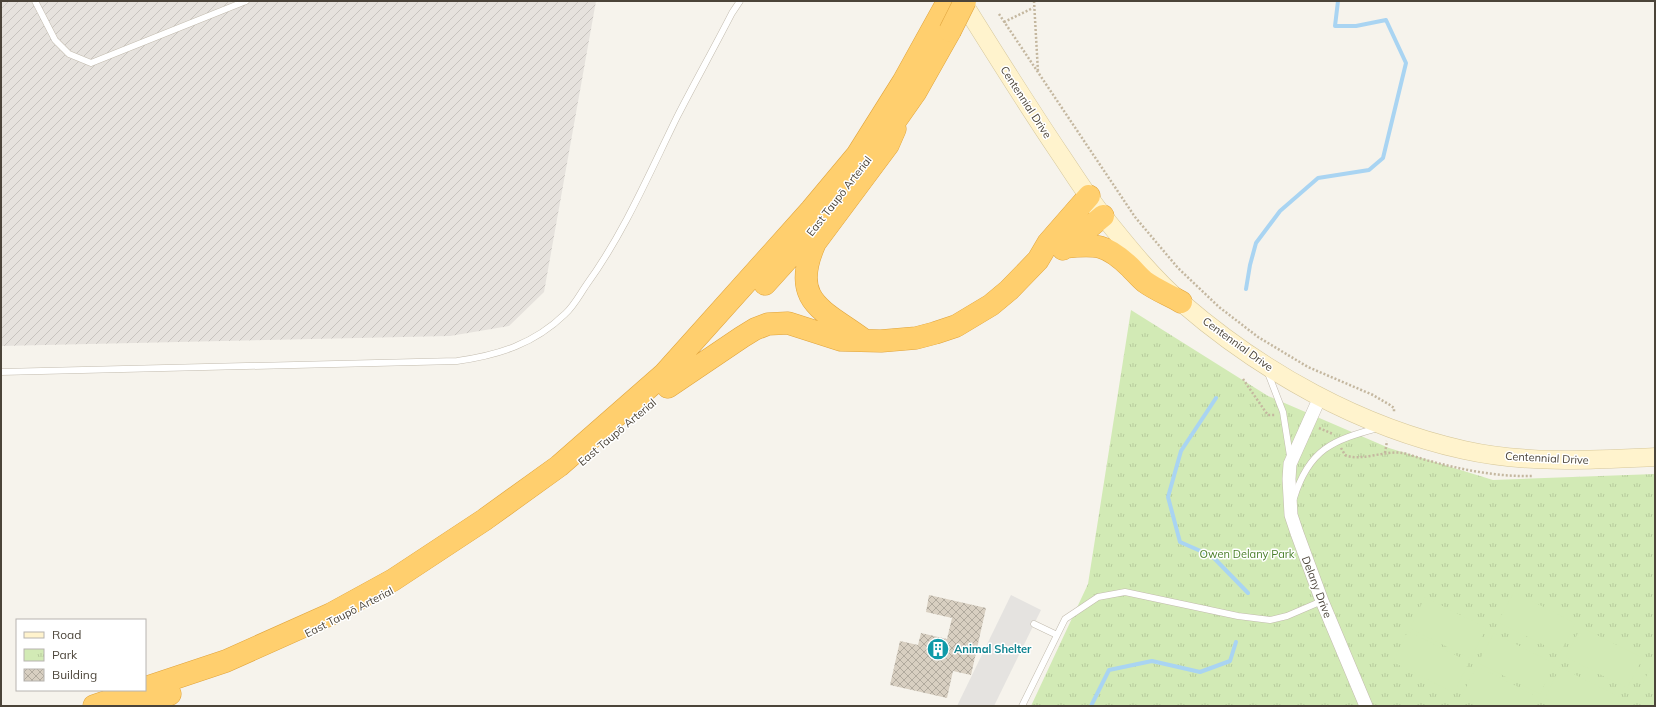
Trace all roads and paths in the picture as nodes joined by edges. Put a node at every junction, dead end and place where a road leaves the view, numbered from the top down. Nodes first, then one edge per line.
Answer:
1 (35, 1) edge
2 (246, 1) edge
3 (740, 1) edge
4 (964, 1) edge
5 (1034, 1) edge
6 (1033, 8) junction
7 (999, 14) dead end
8 (946, 16) edge
9 (1004, 22) junction
10 (1038, 73) junction
11 (900, 116) junction
12 (1089, 196) junction
13 (1103, 216) junction
14 (1065, 247) junction
15 (1038, 260) junction
16 (1181, 302) junction
17 (864, 340) junction
18 (1264, 365) junction
19 (1, 372) edge
20 (1243, 379) dead end
21 (668, 387) junction
22 (1320, 397) junction
23 (1281, 414) dead end
24 (1315, 426) dead end
25 (1388, 427) junction
26 (1337, 437) dead end
27 (1386, 453) dead end
28 (1655, 457) edge
29 (1290, 464) junction
30 (1291, 515) junction
31 (1322, 601) junction
32 (1034, 624) dead end
33 (1057, 635) junction
34 (146, 688) edge
35 (138, 691) edge
36 (94, 706) edge
37 (135, 706) edge
38 (1022, 706) edge
39 (1366, 706) edge

1 - 2 lane
3 - 19 lane
4 - 8 highway, East Taupō Arterial, bridge
4 - 12 main road, Centennial Drive
5 - 6 path
6 - 9 path
6 - 10 path
7 - 9 path
8 - 11 highway, East Taupō Arterial
8 - 34 highway, East Taupō Arterial
9 - 10 path
10 - 25 path
11 - 17 highway
11 - 21 highway, East Taupō Arterial
12 - 13 main road, Centennial Drive
12 - 15 highway
13 - 14 highway
13 - 16 main road, Centennial Drive
14 - 15 highway
14 - 16 highway
15 - 17 highway
16 - 18 main road, Centennial Drive
17 - 21 highway
18 - 22 main road, Centennial Drive
18 - 29 lane
20 - 23 path
21 - 37 highway, East Taupō Arterial
22 - 25 main road, Centennial Drive
22 - 29 street, Delany Drive
24 - 26 path
25 - 27 path
25 - 28 main road, Centennial Drive
25 - 30 lane
29 - 30 street, Delany Drive
30 - 31 street, Delany Drive
31 - 33 lane
31 - 39 street, Delany Drive
32 - 33 lane
33 - 38 lane
35 - 36 highway

